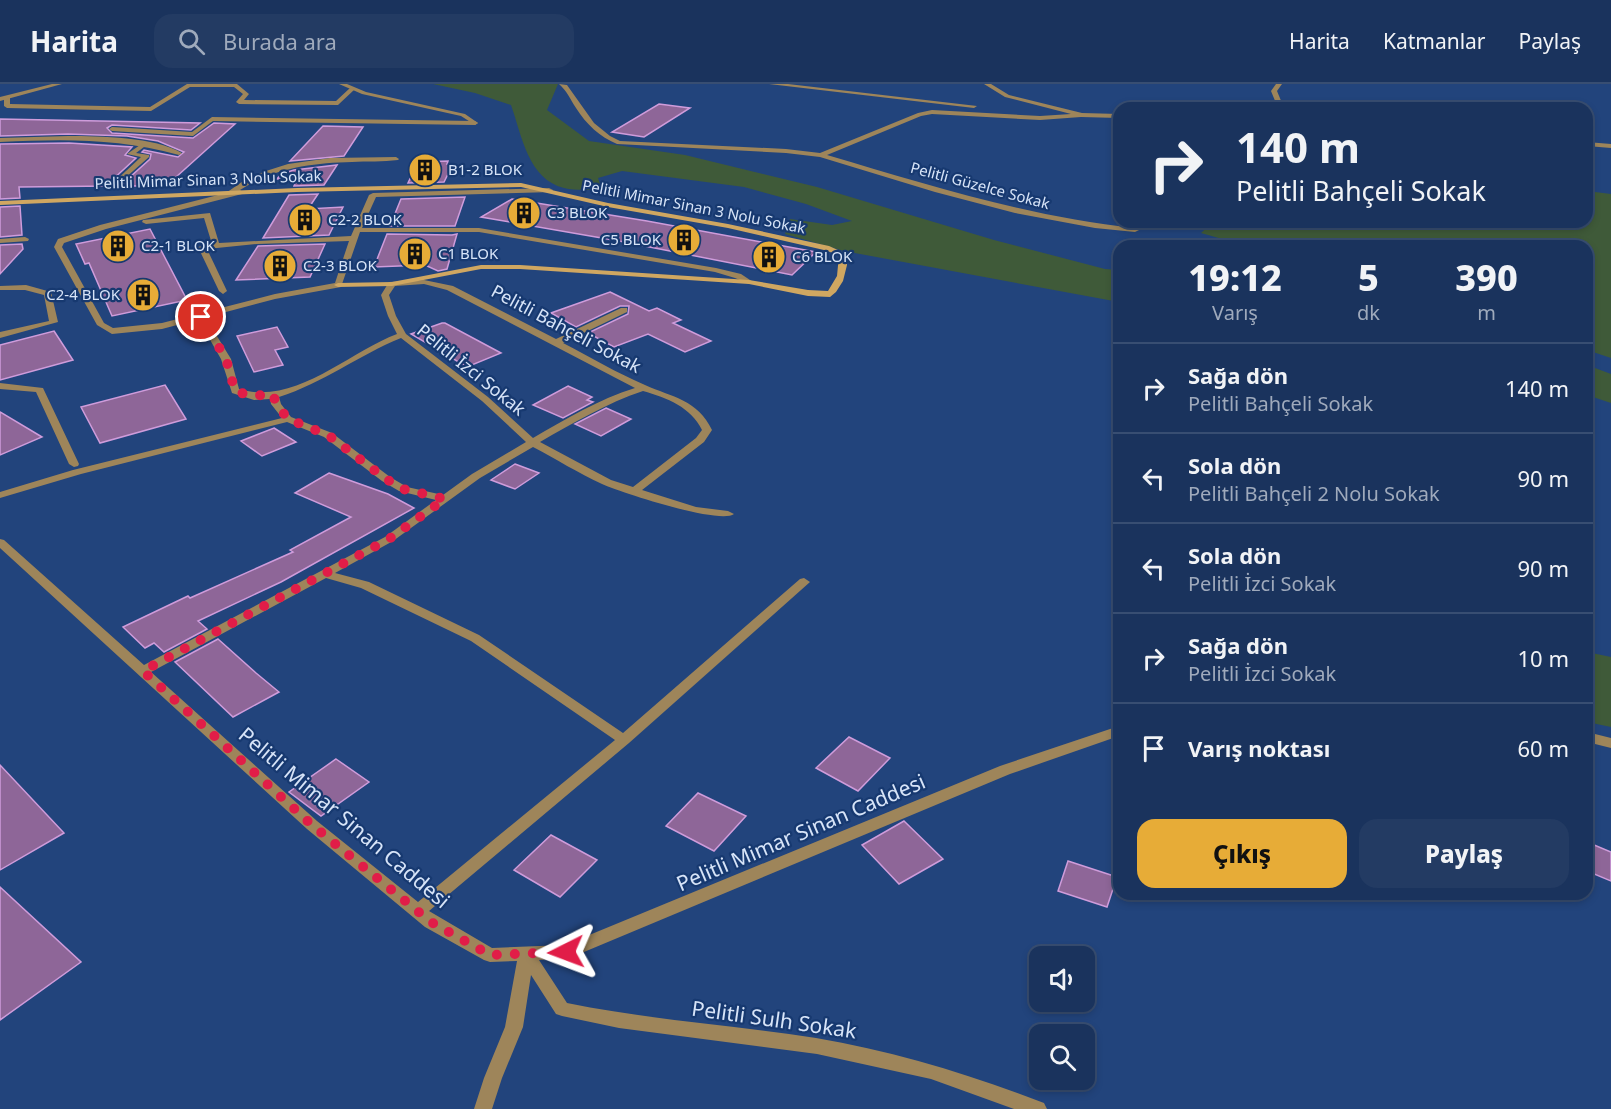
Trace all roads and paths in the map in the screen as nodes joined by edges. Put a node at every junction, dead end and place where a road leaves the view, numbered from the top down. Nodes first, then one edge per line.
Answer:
1 (59, 84) edge
2 (342, 84) edge
3 (562, 84) edge
4 (772, 84) edge
5 (987, 84) edge
6 (1279, 84) edge
7 (352, 89) junction
8 (3, 99) edge
9 (1279, 102) edge
10 (1083, 115) junction
11 (1113, 116) edge
12 (112, 129) dead end
13 (0, 140) edge
14 (145, 144) junction
15 (1593, 144) edge
16 (1611, 146) edge
17 (179, 153) dead end
18 (821, 155) junction
19 (396, 159) dead end
20 (114, 185) dead end
21 (549, 190) junction
22 (235, 193) junction
23 (0, 203) edge
24 (103, 226) junction
25 (1135, 230) dead end
26 (356, 234) junction
27 (25, 238) dead end
28 (0, 241) edge
29 (216, 244) junction
30 (749, 282) junction
31 (392, 284) junction
32 (338, 285) junction
33 (0, 288) edge
34 (223, 291) dead end
35 (624, 310) dead end
36 (201, 317) junction
37 (0, 335) edge
38 (402, 335) junction
39 (557, 342) junction
40 (0, 386) edge
41 (643, 388) junction
42 (273, 394) junction
43 (288, 419) junction
44 (532, 442) junction
45 (74, 464) dead end
46 (634, 491) junction
47 (0, 495) edge
48 (445, 499) junction
49 (728, 514) dead end
50 (0, 542) edge
51 (326, 574) junction
52 (804, 582) dead end
53 (143, 671) junction
54 (1113, 733) edge
55 (1593, 738) edge
56 (624, 740) junction
57 (1611, 743) edge
58 (418, 911) junction
59 (526, 954) junction
60 (483, 1109) edge
61 (1038, 1109) edge

1 - 8 street
2 - 7 street
3 - 18 street, Pelitli Güzelce Sokak
4 - 10 street
5 - 10 street
6 - 9 street
7 - 8 street
7 - 12 street
10 - 11 street
10 - 18 street, Pelitli Güzelce Sokak
13 - 14 street
14 - 17 street
14 - 20 street
15 - 16 street
18 - 25 street, Pelitli Güzelce Sokak
19 - 22 street
21 - 22 street, Pelitli Mimar Sinan 3 Nolu Sokak
21 - 26 street
21 - 30 street, Pelitli Mimar Sinan 3 Nolu Sokak
22 - 23 street, Pelitli Mimar Sinan 3 Nolu Sokak
22 - 24 street
24 - 29 street
24 - 36 street
26 - 29 street
26 - 30 street
26 - 32 street
27 - 28 street
29 - 34 street
30 - 31 street, Pelitli Mimar Sinan 3 Nolu Sokak
31 - 32 street, Pelitli Mimar Sinan 3 Nolu Sokak
31 - 38 street
31 - 39 street, Pelitli Bahçeli Sokak
32 - 36 street
33 - 37 street
35 - 39 street
36 - 42 street, Pelitli İzci Sokak
38 - 42 street, Pelitli İzci Sokak
38 - 44 street, Pelitli İzci Sokak
39 - 41 street, Pelitli Bahçeli Sokak
40 - 45 street
41 - 44 street, Pelitli Bahçeli Sokak
41 - 46 street
42 - 43 street
43 - 47 street
43 - 48 street
44 - 46 street, Pelitli İzci Sokak
44 - 48 street, Pelitli Bahçeli Sokak
46 - 49 street, Pelitli İzci Sokak
48 - 51 street, Pelitli Bahçeli Sokak
50 - 53 street, Pelitli Mimar Sinan Caddesi
51 - 53 street, Pelitli Bahçeli Sokak
51 - 56 street
52 - 56 street
53 - 58 street, Pelitli Mimar Sinan Caddesi
54 - 59 street, Pelitli Mimar Sinan Caddesi
55 - 57 street
56 - 58 street
58 - 59 street, Pelitli Mimar Sinan Caddesi
59 - 60 street
59 - 61 street, Pelitli Sulh Sokak

